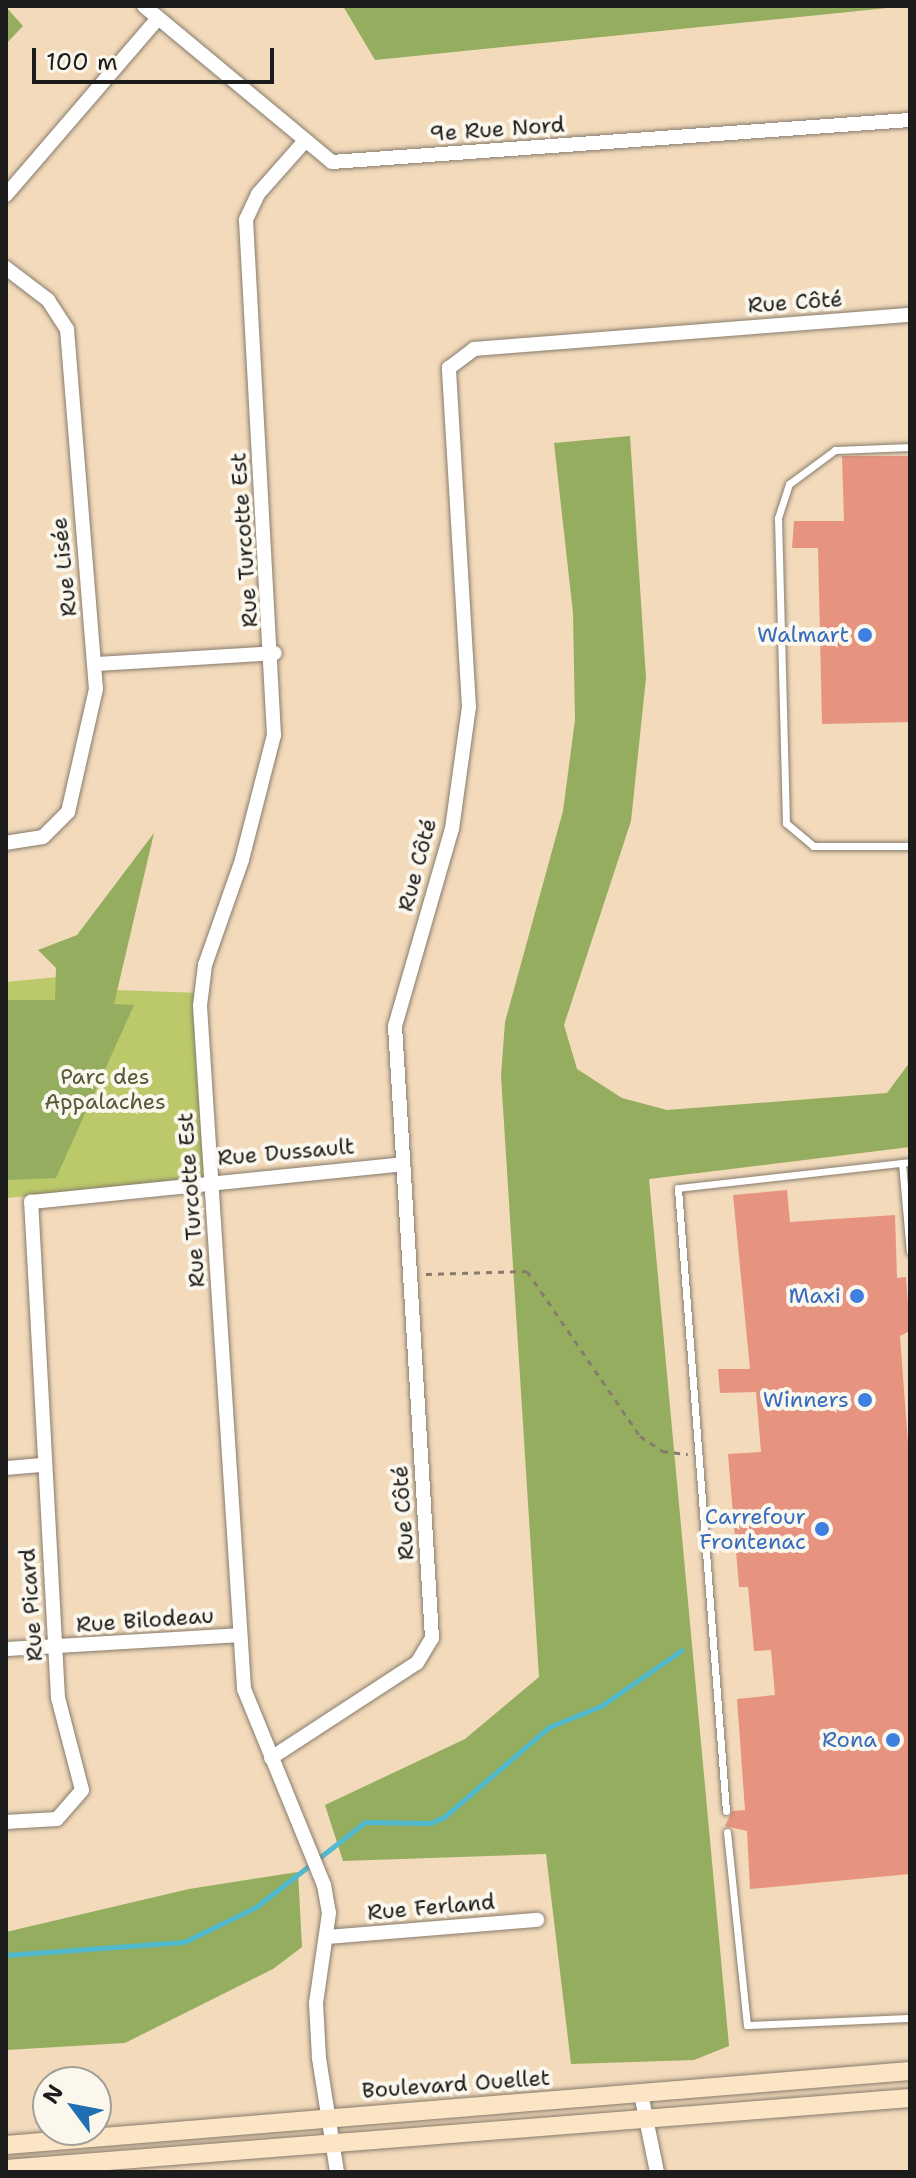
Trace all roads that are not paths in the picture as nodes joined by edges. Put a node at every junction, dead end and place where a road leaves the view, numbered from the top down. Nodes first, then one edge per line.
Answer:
1 (144, 6) edge
2 (158, 18) junction
3 (910, 120) edge
4 (304, 142) junction
5 (6, 195) edge
6 (6, 268) edge
7 (910, 315) edge
8 (910, 447) edge
9 (275, 653) junction
10 (96, 664) junction
11 (6, 843) edge
12 (910, 846) edge
13 (906, 1162) edge
14 (403, 1164) junction
15 (213, 1181) junction
16 (31, 1202) joint
17 (910, 1252) edge
18 (43, 1465) junction
19 (6, 1468) edge
20 (239, 1635) junction
21 (6, 1649) edge
22 (57, 1649) junction
23 (271, 1758) junction
24 (726, 1811) dead end
25 (6, 1822) edge
26 (727, 1832) dead end
27 (537, 1920) dead end
28 (328, 1937) junction
29 (910, 2018) edge
30 (910, 2071) edge
31 (641, 2094) junction
32 (910, 2098) edge
33 (324, 2118) junction
34 (647, 2121) junction
35 (6, 2145) edge
36 (331, 2145) junction
37 (6, 2169) edge
38 (337, 2172) edge
39 (657, 2172) edge

1 - 2 street, 9e Rue Nord
2 - 4 street, 9e Rue Nord
2 - 5 street
3 - 4 street, 9e Rue Nord
4 - 9 street, Rue Turcotte Est
6 - 10 street, Rue Lisée
7 - 14 street, Rue Côté
8 - 12 lane
9 - 10 street
9 - 15 street, Rue Turcotte Est
10 - 11 street, Rue Lisée
13 - 17 lane
13 - 24 lane
14 - 15 street, Rue Dussault
14 - 23 street, Rue Côté
15 - 16 street, Rue Dussault
15 - 20 street, Rue Turcotte Est
16 - 18 street, Rue Picard
18 - 19 street
18 - 22 street, Rue Picard
20 - 22 street, Rue Bilodeau
20 - 23 street, Rue Turcotte Est
21 - 22 street, Rue Bilodeau
22 - 25 street, Rue Picard
23 - 28 street, Rue Turcotte Est
26 - 29 lane
27 - 28 street, Rue Ferland
28 - 33 street, Rue Turcotte Est
30 - 31 street, Boulevard Ouellet
31 - 33 street, Boulevard Ouellet
31 - 34 street
32 - 34 street
33 - 35 street, Boulevard Ouellet
33 - 36 street, Rue Turcotte Est
34 - 36 street
34 - 39 street
36 - 37 street
36 - 38 street, Rue Turcotte Est

